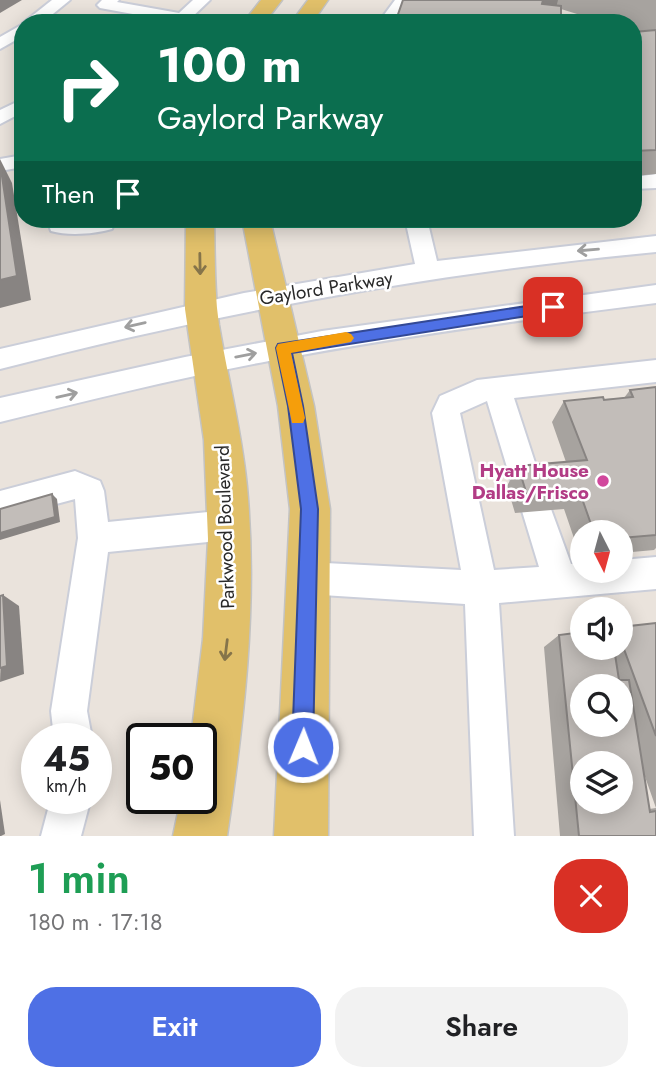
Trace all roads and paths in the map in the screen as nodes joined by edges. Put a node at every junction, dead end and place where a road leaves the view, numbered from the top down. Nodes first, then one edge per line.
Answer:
1 (111, 0) edge
2 (178, 0) edge
3 (272, 0) edge
4 (420, 0) edge
5 (200, 2) edge
6 (32, 3) dead end
7 (57, 4) edge
8 (151, 14) edge
9 (260, 14) edge
10 (392, 14) edge
11 (200, 228) edge
12 (258, 228) edge
13 (418, 228) edge
14 (656, 244) edge
15 (428, 271) junction
16 (656, 276) edge
17 (656, 294) edge
18 (271, 296) junction
19 (604, 301) junction
20 (201, 310) junction
21 (283, 348) junction
22 (0, 359) edge
23 (209, 362) junction
24 (656, 371) edge
25 (497, 389) junction
26 (0, 411) edge
27 (0, 505) edge
28 (228, 525) junction
29 (94, 538) junction
30 (656, 573) edge
31 (306, 579) junction
32 (560, 581) junction
33 (481, 588) junction
34 (71, 723) edge
35 (67, 814) edge
36 (61, 836) edge
37 (200, 836) edge
38 (301, 836) edge
39 (494, 836) edge

1 - 8 street
2 - 5 street
3 - 9 main road
4 - 10 street
6 - 7 street
11 -> 20 main road, Parkwood Boulevard
12 - 18 main road
13 - 15 street
14 -> 15 street, Gaylord Parkway
15 - 18 street, Gaylord Parkway
16 - 19 street
17 - 19 street
18 - 20 street, Gaylord Parkway
18 - 21 main road
19 - 21 street
20 -> 22 street, Gaylord Parkway
20 - 23 main road, Parkwood Boulevard
23 -> 21 street
21 - 31 main road
26 -> 23 street
23 - 28 main road, Parkwood Boulevard
24 - 25 street
25 - 32 street
25 - 33 street
27 - 29 street
28 - 29 street
28 -> 37 main road, Parkwood Boulevard
29 - 34 street
30 - 32 street
31 - 33 street
31 - 38 main road
32 - 33 street
33 - 39 street
35 - 36 street

